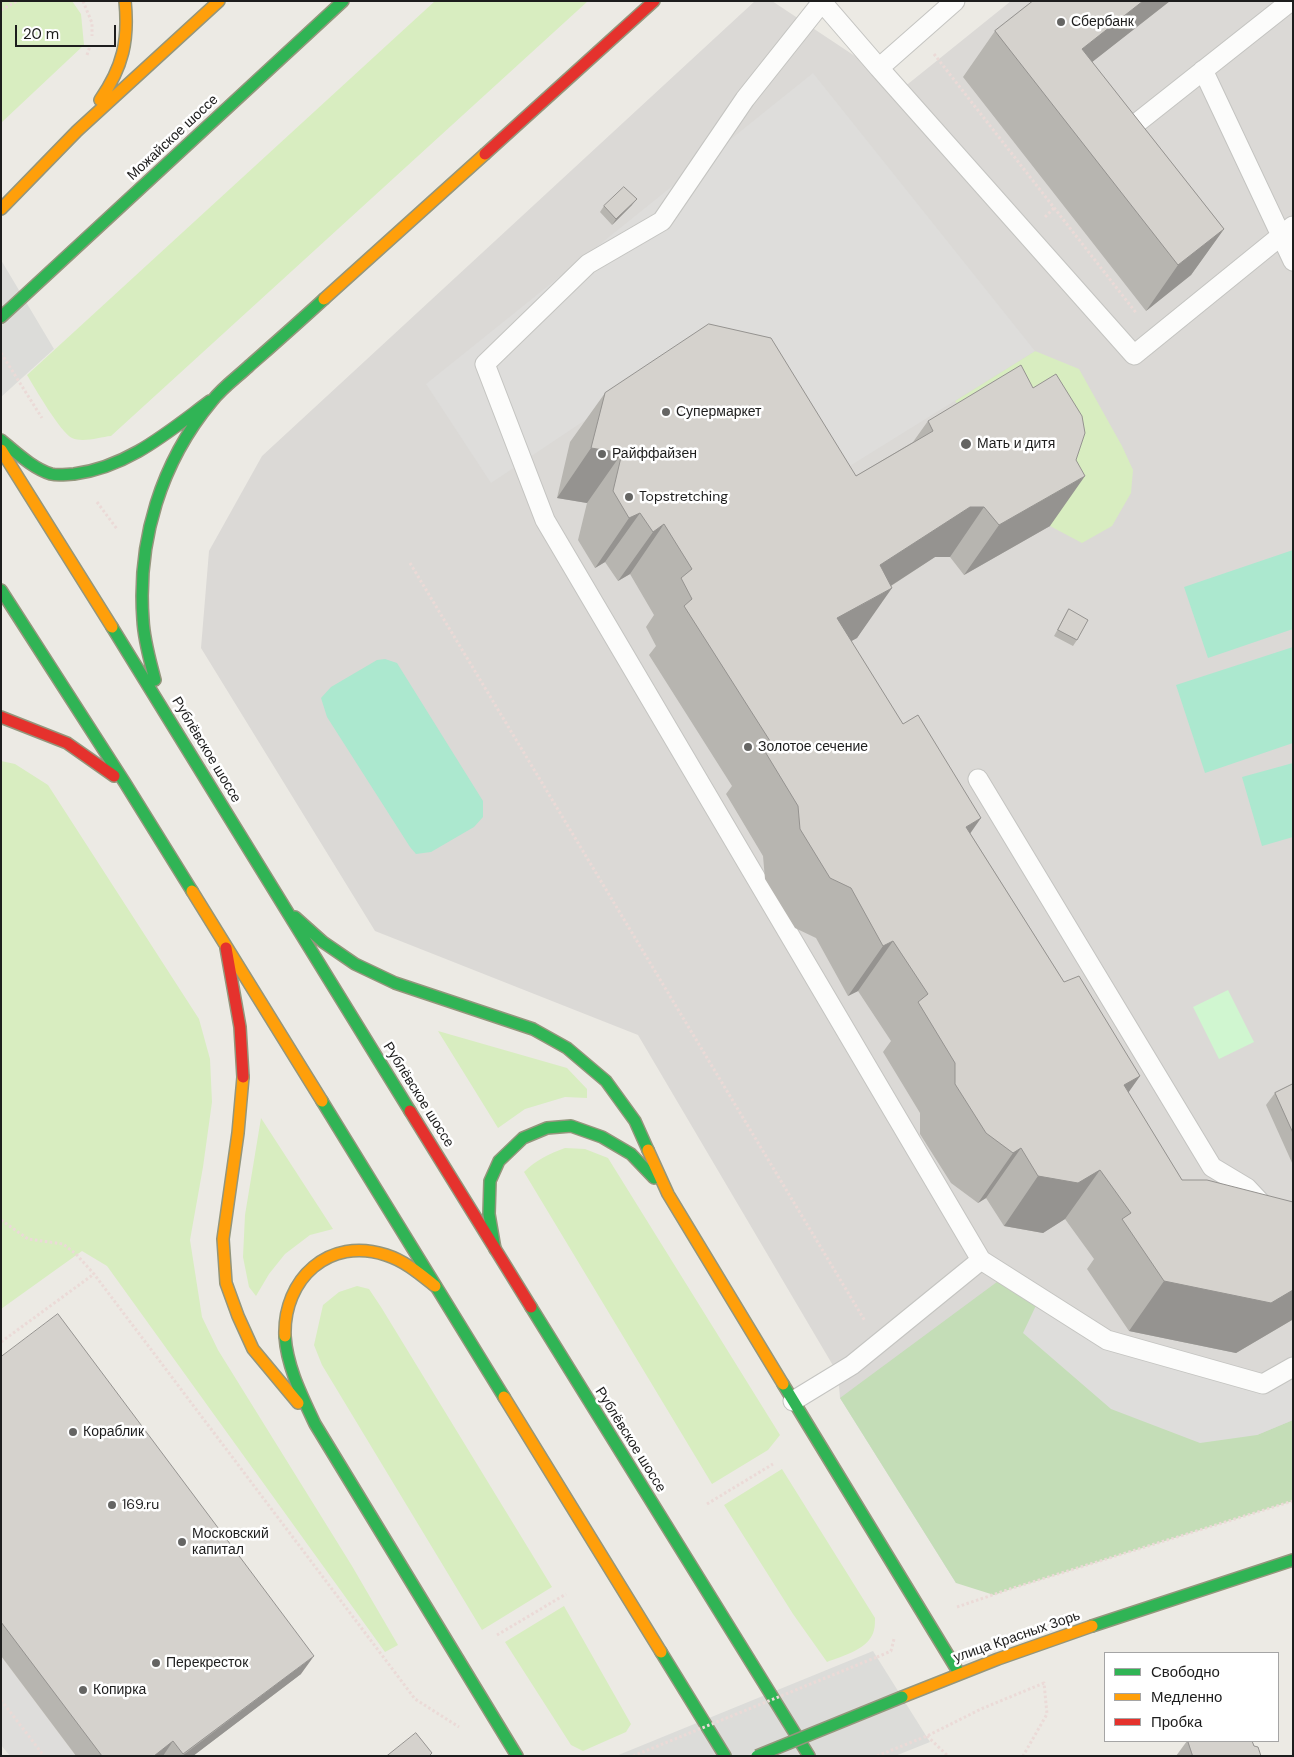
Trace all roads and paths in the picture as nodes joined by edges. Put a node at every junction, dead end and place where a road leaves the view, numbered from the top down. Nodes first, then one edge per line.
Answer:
1 (17, 1) edge
2 (83, 1) edge
3 (125, 1) edge
4 (219, 1) edge
5 (343, 1) edge
6 (654, 1) edge
7 (956, 1) edge
8 (1291, 1) edge
9 (822, 2) edge
10 (1, 10) edge
11 (930, 49) dead end
12 (87, 55) dead end
13 (879, 68) junction
14 (1203, 70) junction
15 (1133, 126) edge
16 (77, 131) junction
17 (1, 209) edge
18 (1287, 232) edge
19 (1293, 261) edge
20 (1137, 314) dead end
21 (1, 317) edge
22 (1, 353) edge
23 (212, 400) junction
24 (42, 418) dead end
25 (1, 440) edge
26 (1, 450) edge
27 (92, 495) dead end
28 (118, 531) dead end
29 (410, 562) dead end
30 (1, 590) edge
31 (166, 714) junction
32 (1, 717) edge
33 (978, 778) dead end
34 (125, 783) junction
35 (284, 908) junction
36 (226, 948) junction
37 (668, 1194) junction
38 (1, 1220) edge
39 (1293, 1237) edge
40 (495, 1250) junction
41 (981, 1260) junction
42 (94, 1274) junction
43 (438, 1288) junction
44 (1, 1342) edge
45 (879, 1343) junction
46 (1293, 1367) edge
47 (793, 1401) junction
48 (315, 1424) junction
49 (773, 1464) dead end
50 (1293, 1501) edge
51 (707, 1504) dead end
52 (1293, 1560) edge
53 (566, 1594) dead end
54 (957, 1607) dead end
55 (497, 1635) dead end
56 (894, 1639) dead end
57 (959, 1673) junction
58 (1, 1700) edge
59 (459, 1727) dead end
60 (927, 1736) junction
61 (44, 1756) edge
62 (518, 1756) edge
63 (633, 1756) edge
64 (725, 1756) edge
65 (757, 1756) edge
66 (810, 1756) edge
67 (877, 1756) edge
68 (948, 1756) edge
69 (1023, 1756) edge

1 - 10 path
2 - 12 path
3 - 16 main road
4 - 16 main road
5 - 21 main road, Можайское шоссе
6 - 23 main road
7 - 13 lane
8 - 14 lane
9 - 13 lane
9 - 41 lane
11 - 20 path
13 - 18 lane
14 - 15 lane
14 - 18 lane
16 - 17 main road
18 - 19 lane
22 - 24 path
23 - 25 main road
23 - 31 main road
26 - 31 main road, Рублёвское шоссе
27 - 28 path
29 - 45 path
30 - 34 main road
31 - 35 main road, Рублёвское шоссе
32 - 34 main road
33 - 39 lane
34 - 36 main road
35 - 37 main road
35 - 40 main road, Рублёвское шоссе
36 - 43 main road
36 - 48 main road
37 - 40 main road
37 - 47 main road
38 - 42 path
40 - 66 main road, Рублёвское шоссе
41 - 45 lane
41 - 46 lane
42 - 44 path
42 - 59 path
43 - 48 main road
43 - 64 main road
45 - 47 lane
47 - 57 main road
48 - 62 main road
49 - 51 path
50 - 54 path
52 - 57 main road, улица Красных Зорь
53 - 55 path
56 - 63 path, bridge
57 - 65 main road, улица Красных Зорь, bridge
58 - 61 path
60 - 67 path
60 - 68 path
60 - 69 path

